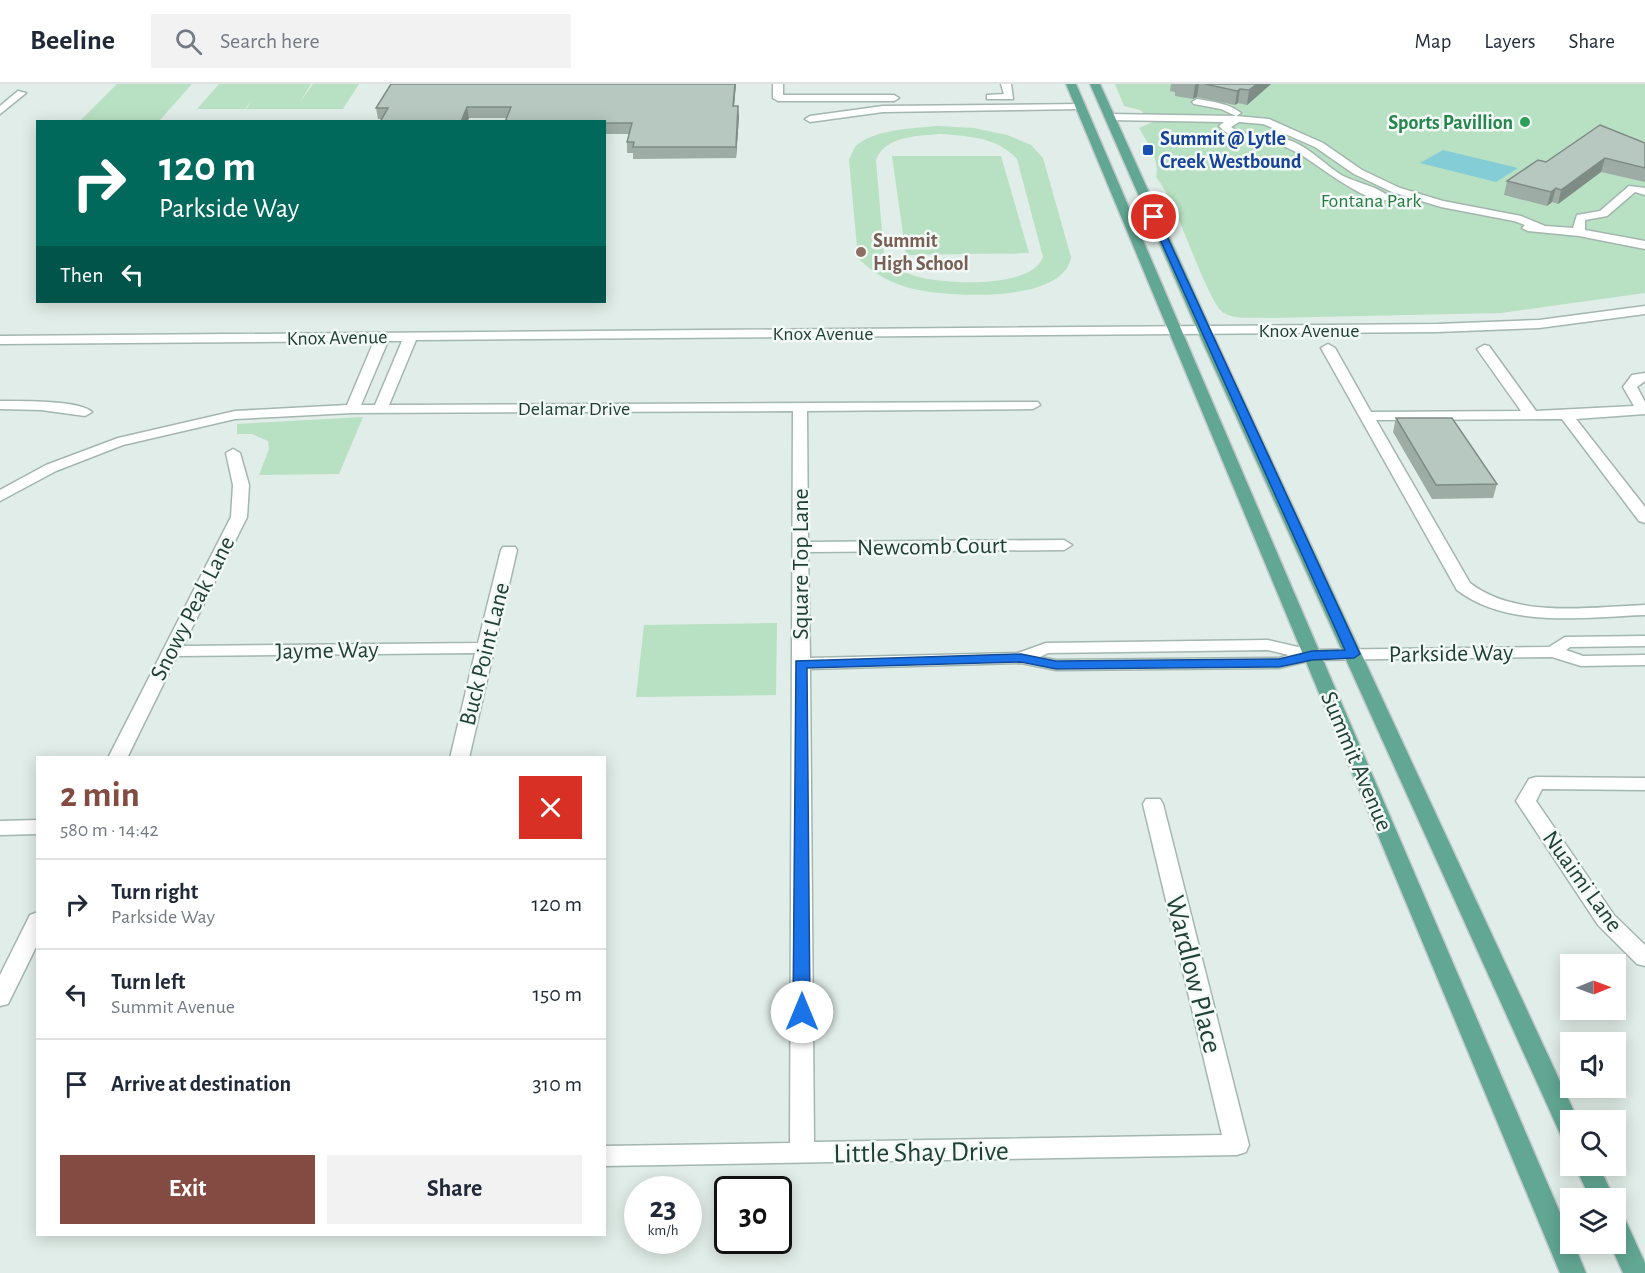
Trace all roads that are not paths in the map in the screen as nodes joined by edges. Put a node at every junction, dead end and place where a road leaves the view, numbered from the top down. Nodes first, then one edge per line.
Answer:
1 (778, 84) edge
2 (812, 84) edge
3 (1006, 84) edge
4 (1071, 84) edge
5 (1095, 84) edge
6 (0, 93) edge
7 (812, 98) junction
8 (1197, 102) dead end
9 (972, 103) junction
10 (1082, 107) junction
11 (0, 111) edge
12 (1110, 117) junction
13 (1180, 117) junction
14 (810, 119) dead end
15 (1241, 119) junction
16 (1224, 126) junction
17 (1280, 130) junction
18 (1264, 137) junction
19 (1645, 192) edge
20 (1540, 227) junction
21 (1579, 232) junction
22 (1645, 245) edge
23 (1645, 310) edge
24 (1174, 330) junction
25 (1205, 330) junction
26 (383, 336) junction
27 (411, 336) junction
28 (0, 340) edge
29 (1328, 348) dead end
30 (1484, 349) dead end
31 (1645, 376) edge
32 (0, 405) edge
33 (1033, 405) dead end
34 (800, 406) junction
35 (380, 409) junction
36 (352, 410) junction
37 (1645, 410) edge
38 (85, 412) dead end
39 (1367, 416) junction
40 (1532, 416) junction
41 (1566, 416) junction
42 (233, 453) dead end
43 (0, 496) edge
44 (1645, 518) edge
45 (1064, 545) dead end
46 (800, 547) junction
47 (509, 550) dead end
48 (1645, 610) edge
49 (1645, 641) edge
50 (1125, 646) junction
51 (486, 648) junction
52 (169, 651) junction
53 (1554, 652) junction
54 (1354, 654) junction
55 (1312, 656) junction
56 (1021, 658) junction
57 (1645, 660) edge
58 (800, 664) junction
59 (1131, 665) junction
60 (118, 756) edge
61 (459, 756) edge
62 (1645, 784) edge
63 (1153, 804) dead end
64 (36, 827) edge
65 (0, 828) edge
66 (36, 924) edge
67 (1645, 958) edge
68 (0, 998) edge
69 (1561, 1110) edge
70 (1237, 1145) joint
71 (802, 1153) junction
72 (606, 1156) edge
73 (1626, 1250) edge
74 (1573, 1273) edge
75 (1636, 1273) edge

1 - 7 street
2 - 7 street
3 - 9 street
4 - 10 main road, Summit Avenue
5 - 12 main road, Summit Avenue
6 - 11 street
7 - 9 street
8 - 15 street
9 - 10 street
9 - 14 street
10 - 24 main road, Summit Avenue
12 - 13 street
12 - 25 main road, Summit Avenue
13 - 15 street
13 - 16 street
15 - 16 street
15 - 17 street
16 - 18 street
17 - 18 street
17 - 20 street
18 - 20 street
19 - 21 street
20 - 21 street
21 - 22 street
23 - 25 street, Knox Avenue
24 - 25 street, Knox Avenue
24 - 27 street, Knox Avenue
24 - 55 main road, Summit Avenue
25 - 54 main road, Summit Avenue
26 - 27 street, Knox Avenue
26 - 28 street, Knox Avenue
26 - 36 street
27 - 35 street
29 - 39 street
30 - 40 street
31 - 37 street
32 - 38 street
33 - 34 street, Delamar Drive
34 - 35 street, Delamar Drive
34 - 46 street, Square Top Lane
35 - 36 street, Delamar Drive
36 - 43 street, Delamar Drive
37 - 41 street
39 - 40 street
39 - 48 street
40 - 41 street
41 - 44 street
42 - 52 street, Snowy Peak Lane
45 - 46 street, Newcomb Court
46 - 58 street, Square Top Lane
47 - 51 street, Buck Point Lane
49 - 53 street, Parkside Way
50 - 55 street, Parkside Way
50 - 56 street, Parkside Way
50 - 59 street
51 - 52 street, Jayme Way
51 - 61 street, Buck Point Lane
52 - 60 street, Snowy Peak Lane
53 - 54 street, Parkside Way
53 - 57 street, Parkside Way
54 - 55 street, Parkside Way
54 - 69 main road, Summit Avenue
55 - 59 street, Parkside Way
55 - 74 main road, Summit Avenue
56 - 58 street, Parkside Way
56 - 59 street, Parkside Way
58 - 71 street, Square Top Lane
62 - 67 street, Nuaimi Lane
63 - 70 street, Wardlow Place
64 - 65 street
66 - 68 street
70 - 71 street, Little Shay Drive
71 - 72 street, Little Shay Drive
73 - 75 main road

